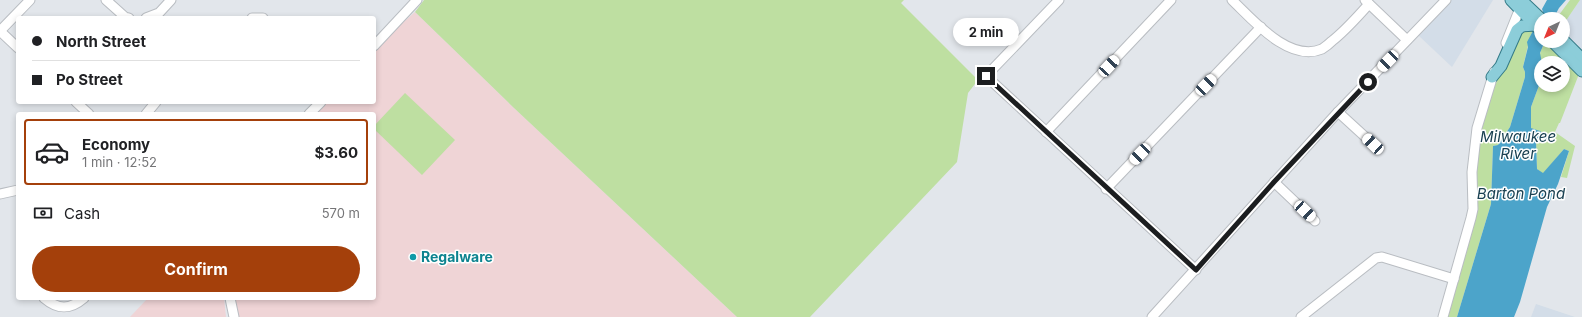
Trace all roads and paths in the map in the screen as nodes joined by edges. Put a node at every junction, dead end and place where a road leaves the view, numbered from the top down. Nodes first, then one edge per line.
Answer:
1 (30, 0) edge
2 (106, 0) edge
3 (171, 0) edge
4 (417, 0) edge
5 (1059, 0) edge
6 (1172, 0) edge
7 (1232, 0) edge
8 (1446, 0) edge
9 (1511, 0) edge
10 (1367, 2) edge
11 (1522, 3) edge
12 (124, 16) edge
13 (151, 16) edge
14 (1534, 19) edge
15 (1534, 24) edge
16 (1261, 27) junction
17 (0, 31) edge
18 (1407, 40) junction
19 (376, 44) edge
20 (16, 46) edge
21 (1566, 48) edge
22 (1568, 48) edge
23 (1582, 59) edge
24 (1582, 71) edge
25 (1492, 77) junction
26 (78, 104) edge
27 (154, 104) edge
28 (319, 104) edge
29 (87, 112) edge
30 (148, 112) edge
31 (311, 112) edge
32 (1338, 112) junction
33 (1046, 132) junction
34 (1373, 144) dead end
35 (1274, 182) junction
36 (1106, 189) junction
37 (16, 192) edge
38 (0, 194) edge
39 (1315, 221) dead end
40 (1196, 270) junction
41 (1454, 279) junction
42 (46, 300) edge
43 (82, 300) edge
44 (230, 300) edge
45 (234, 317) edge
46 (1152, 317) edge
47 (1301, 317) edge
48 (1443, 317) edge

1 - 17 street
2 - 12 street
3 - 13 street
4 - 19 street
5 - 33 street
6 - 33 street
7 - 16 street
8 - 18 street
9 - 11 main road
10 - 16 street
10 - 18 street
11 - 14 main road
11 - 25 street
15 - 25 main road
16 - 36 street
17 - 20 street
18 - 32 street
21 - 24 main road
22 - 23 main road
25 - 41 street
26 - 29 street
27 - 30 street
28 - 31 street
32 - 34 street
32 - 35 street
33 - 36 street
35 - 39 street
35 - 40 street
36 - 40 street
37 - 38 street
40 - 46 street
41 - 47 street
41 - 48 street
42 - 43 street
44 - 45 street

